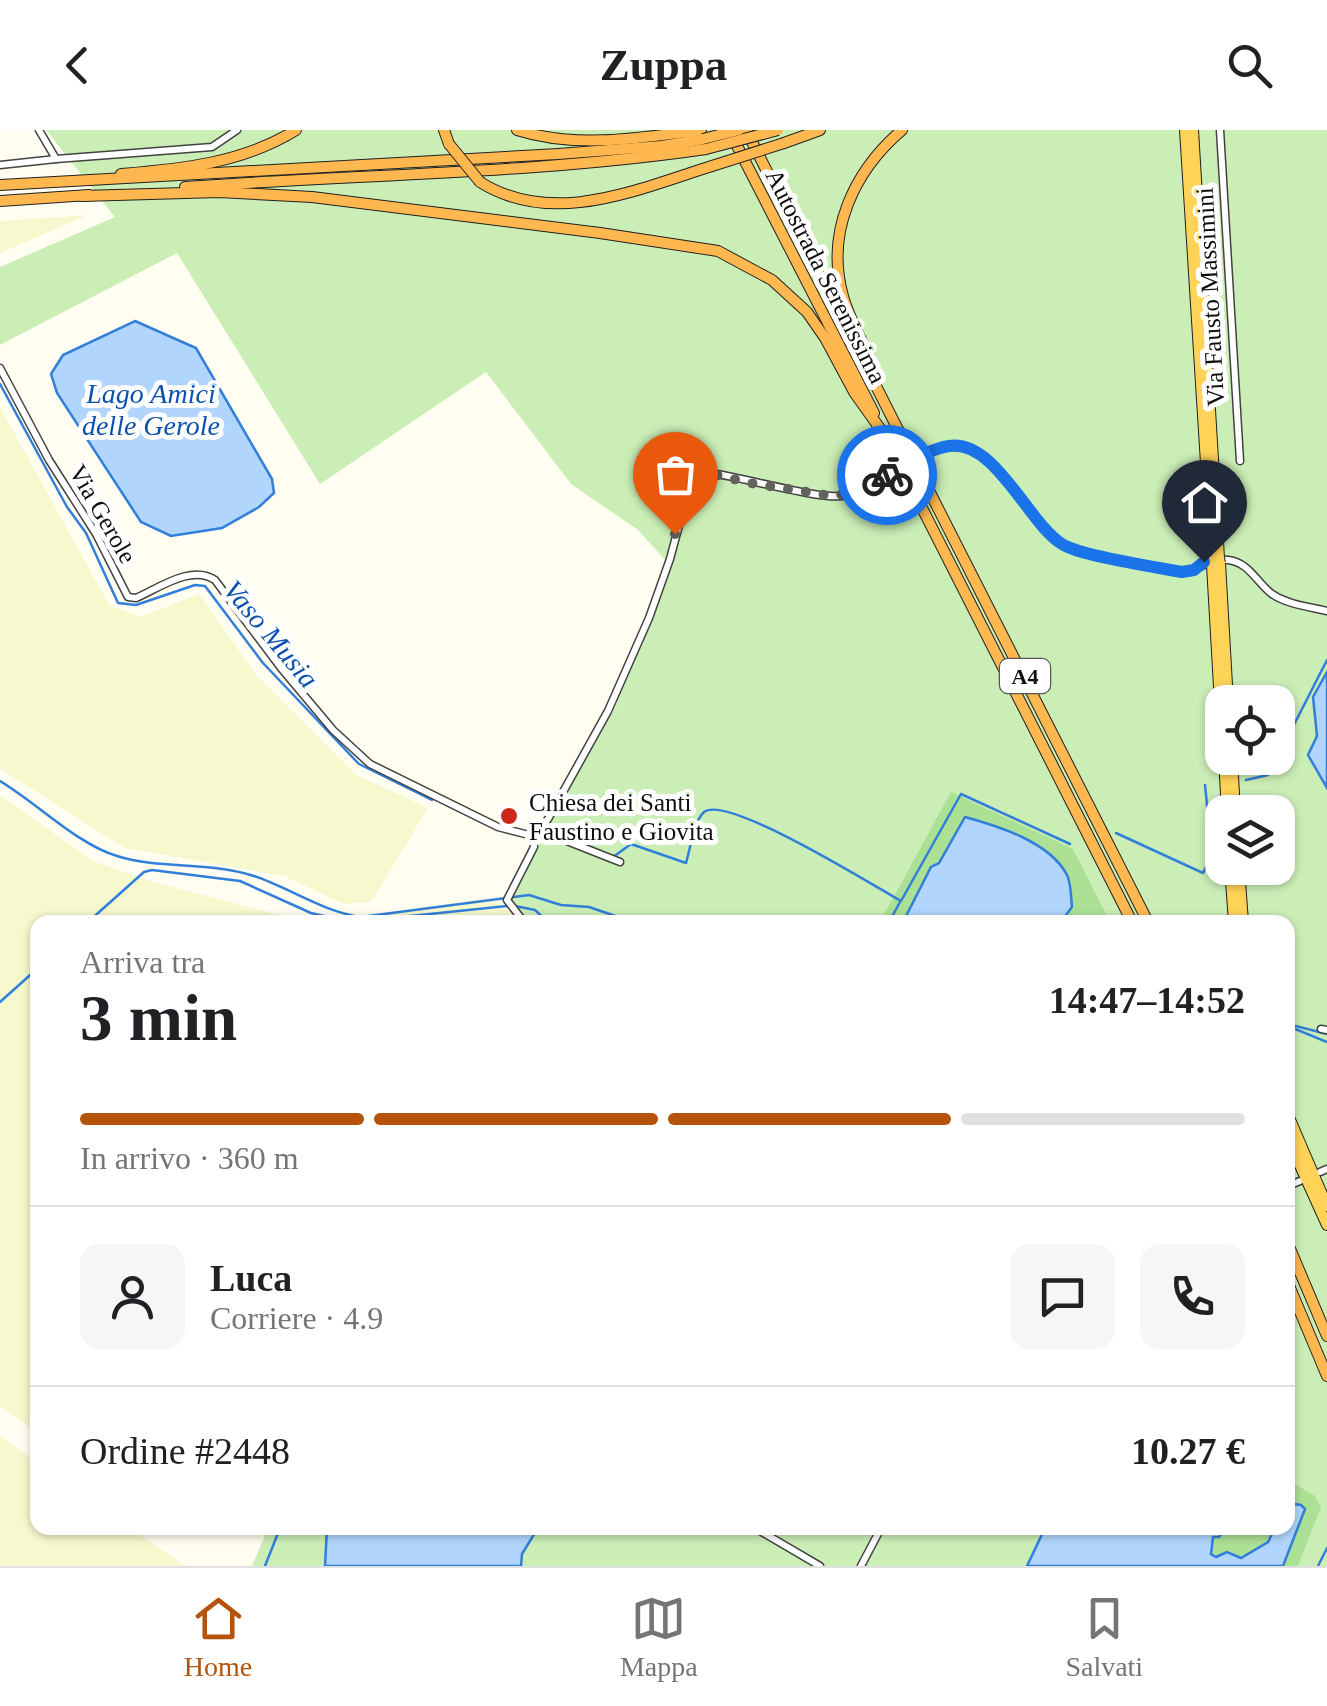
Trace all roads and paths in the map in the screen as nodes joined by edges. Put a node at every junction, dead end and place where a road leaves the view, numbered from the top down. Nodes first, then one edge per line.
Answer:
1 (39, 130) edge
2 (237, 130) edge
3 (296, 130) edge
4 (444, 130) edge
5 (518, 130) edge
6 (729, 130) edge
7 (742, 130) edge
8 (779, 130) edge
9 (820, 130) edge
10 (902, 130) edge
11 (1184, 130) edge
12 (1193, 130) edge
13 (1220, 130) edge
14 (702, 137) edge
15 (56, 159) junction
16 (0, 165) edge
17 (30, 183) junction
18 (0, 185) edge
19 (82, 196) junction
20 (0, 201) edge
21 (0, 368) edge
22 (899, 430) junction
23 (886, 437) junction
24 (1240, 461) dead end
25 (1216, 561) junction
26 (1327, 611) edge
27 (1220, 685) edge
28 (1227, 685) edge
29 (536, 833) junction
30 (620, 862) dead end
31 (1231, 885) edge
32 (1240, 885) edge
33 (518, 915) edge
34 (1128, 915) edge
35 (1144, 915) edge
36 (1233, 915) edge
37 (1242, 915) edge
38 (1295, 1131) edge
39 (1295, 1155) edge
40 (1300, 1181) dead end
41 (1295, 1183) edge
42 (1327, 1206) edge
43 (1327, 1225) edge
44 (1295, 1261) edge
45 (1295, 1301) edge
46 (1327, 1336) edge
47 (1327, 1376) edge
48 (767, 1535) edge
49 (877, 1535) edge
50 (820, 1566) edge
51 (861, 1566) edge

1 - 15 street
2 - 15 street
3 - 17 highway
4 - 9 highway, bridge
5 - 14 highway
6 - 23 highway, Autostrada Serenissima / A4
7 - 14 highway, bridge
7 - 22 highway, Autostrada Serenissima / A4
8 - 14 highway, bridge
10 - 22 highway
11 - 25 highway
12 - 25 highway
13 - 24 street, Via Fausto Massimini
14 - 17 highway
14 - 19 highway
15 - 16 street
17 - 18 highway
19 - 20 highway
19 - 23 highway
21 - 29 street, Via Gerole
22 - 35 highway, Autostrada Serenissima / A4
23 - 34 highway, Autostrada Serenissima / A4
25 - 27 highway
25 - 28 highway
26 - 29 street, bridge
29 - 30 street
29 - 33 street
31 - 36 highway
32 - 37 highway
38 - 42 highway
39 - 43 highway
40 - 41 street
44 - 46 highway
45 - 47 highway
48 - 50 street
49 - 51 street

